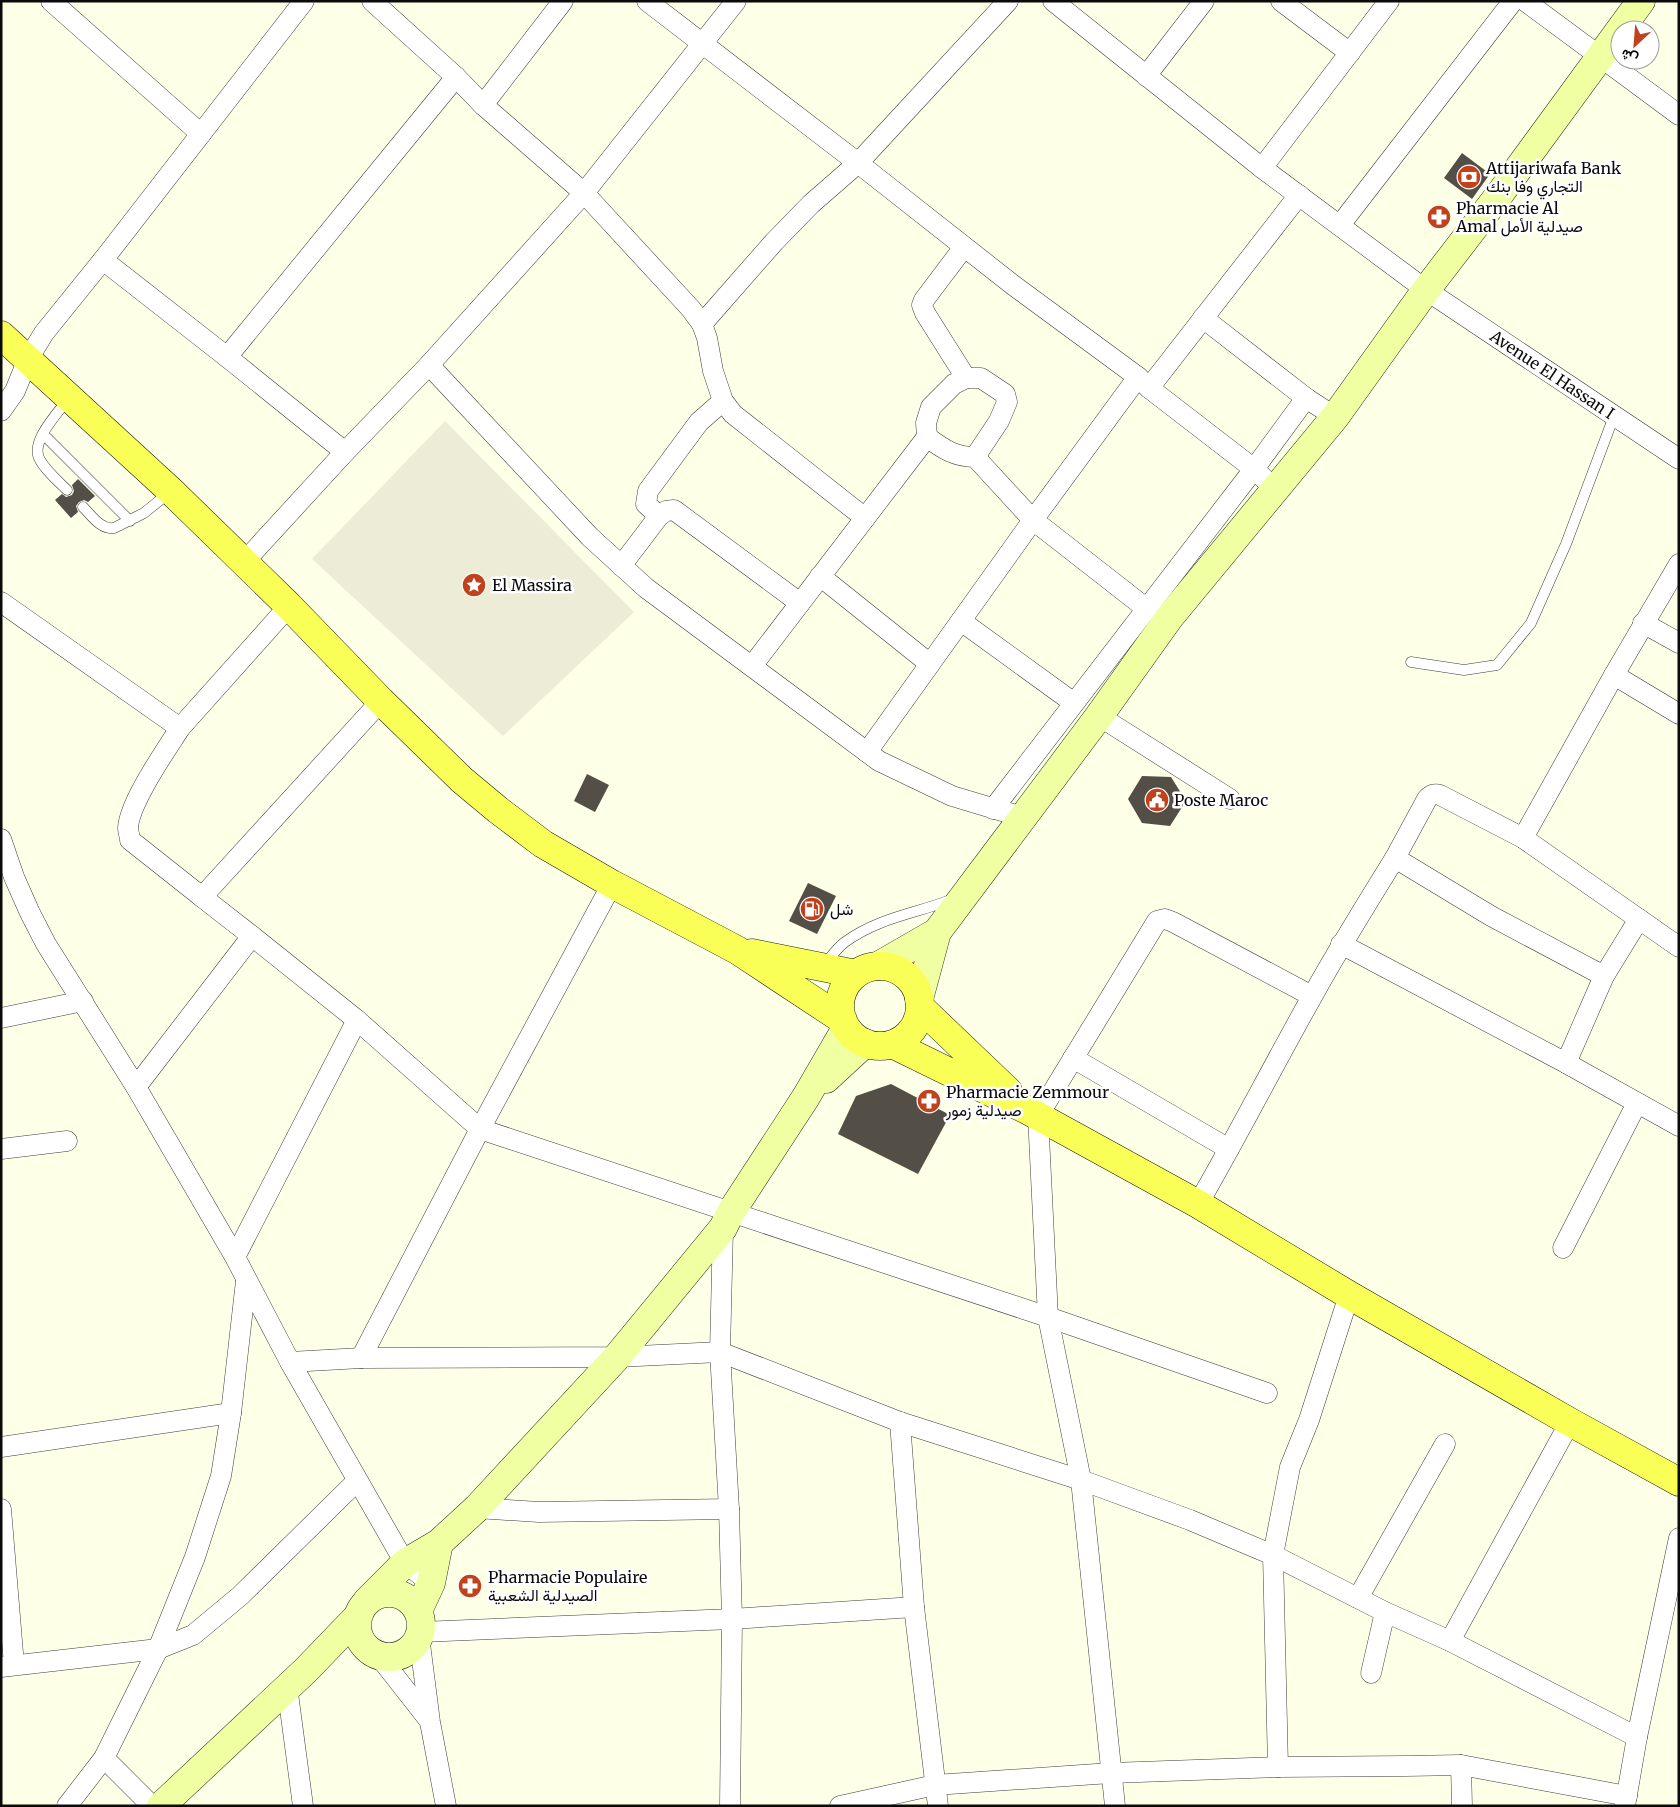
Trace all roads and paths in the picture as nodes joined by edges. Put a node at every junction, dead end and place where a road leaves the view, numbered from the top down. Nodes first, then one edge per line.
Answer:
1 (51, 1) edge
2 (304, 1) edge
3 (372, 1) edge
4 (563, 1) edge
5 (647, 1) edge
6 (736, 1) edge
7 (1008, 1) edge
8 (1053, 1) edge
9 (1204, 1) edge
10 (1281, 1) edge
11 (1389, 1) edge
12 (1513, 1) edge
13 (1525, 1) edge
14 (1641, 1) edge
15 (703, 44) junction
16 (1350, 53) junction
17 (1600, 57) junction
18 (456, 76) junction
19 (1146, 76) junction
20 (483, 105) junction
21 (1679, 115) edge
22 (201, 134) junction
23 (858, 163) junction
24 (1262, 168) junction
25 (584, 193) junction
26 (1298, 195) junction
27 (1340, 226) junction
28 (964, 247) junction
29 (103, 260) junction
30 (1426, 290) junction
31 (1203, 318) junction
32 (702, 324) junction
33 (1, 335) edge
34 (227, 357) junction
35 (28, 359) junction
36 (429, 365) junction
37 (966, 378) junction
38 (1144, 382) junction
39 (70, 398) junction
40 (1306, 398) junction
41 (723, 401) junction
42 (1, 411) edge
43 (1614, 416) junction
44 (1335, 417) junction
45 (43, 434) junction
46 (927, 437) junction
47 (345, 452) junction
48 (975, 457) junction
49 (1679, 458) edge
50 (1254, 469) junction
51 (1275, 489) junction
52 (67, 490) dead end
53 (171, 491) junction
54 (83, 507) dead end
55 (659, 516) junction
56 (865, 518) junction
57 (1033, 520) junction
58 (130, 521) junction
59 (244, 562) junction
60 (1679, 564) edge
61 (621, 566) junction
62 (820, 576) junction
63 (1, 602) edge
64 (800, 603) junction
65 (289, 606) junction
66 (1158, 614) junction
67 (961, 621) junction
68 (1643, 623) junction
69 (1679, 643) edge
70 (1411, 662) dead end
71 (930, 664) junction
72 (752, 666) junction
73 (1614, 675) junction
74 (381, 701) junction
75 (1074, 703) junction
76 (1679, 714) edge
77 (1099, 716) junction
78 (180, 728) junction
79 (867, 752) junction
80 (1230, 799) dead end
81 (993, 809) junction
82 (1022, 818) junction
83 (1523, 838) junction
84 (1, 840) edge
85 (1395, 858) junction
86 (612, 884) junction
87 (966, 893) junction
88 (202, 897) junction
89 (1639, 919) junction
90 (937, 932) junction
91 (252, 936) junction
92 (1342, 944) junction
93 (1679, 947) edge
94 (736, 950) junction
95 (821, 967) junction
96 (867, 970) junction
97 (1604, 976) junction
98 (1312, 996) junction
99 (83, 1002) junction
100 (919, 1003) junction
101 (1, 1018) edge
102 (357, 1020) junction
103 (851, 1030) junction
104 (892, 1044) junction
105 (1072, 1058) junction
106 (1566, 1063) junction
107 (136, 1087) junction
108 (1637, 1103) junction
109 (1033, 1113) junction
110 (1679, 1126) edge
111 (480, 1129) junction
112 (67, 1140) dead end
113 (1, 1149) edge
114 (1229, 1150) junction
115 (1198, 1204) junction
116 (727, 1220) junction
117 (1563, 1248) dead end
118 (235, 1257) junction
119 (246, 1281) junction
120 (1349, 1295) junction
121 (1048, 1317) junction
122 (720, 1352) junction
123 (617, 1357) junction
124 (361, 1358) junction
125 (290, 1362) junction
126 (1267, 1393) dead end
127 (231, 1413) junction
128 (900, 1422) junction
129 (1570, 1422) junction
130 (1445, 1444) dead end
131 (1, 1447) edge
132 (1081, 1480) junction
133 (357, 1481) junction
134 (1679, 1482) edge
135 (477, 1508) junction
136 (729, 1508) junction
137 (1, 1509) edge
138 (1679, 1538) edge
139 (438, 1543) junction
140 (1274, 1555) junction
141 (405, 1563) junction
142 (431, 1583) junction
143 (1358, 1598) junction
144 (914, 1607) junction
145 (363, 1608) junction
146 (1385, 1612) junction
147 (732, 1619) junction
148 (419, 1626) junction
149 (1450, 1641) junction
150 (158, 1649) junction
151 (374, 1652) junction
152 (8, 1666) edge
153 (1371, 1673) dead end
154 (297, 1678) junction
155 (430, 1722) junction
156 (1637, 1737) junction
157 (104, 1758) junction
158 (1461, 1766) junction
159 (1278, 1767) junction
160 (1111, 1773) junction
161 (935, 1785) junction
162 (1626, 1801) edge
163 (67, 1806) edge
164 (152, 1806) edge
165 (161, 1806) edge
166 (303, 1806) edge
167 (446, 1806) edge
168 (730, 1806) edge
169 (840, 1806) edge
170 (938, 1806) edge
171 (1115, 1806) edge
172 (1462, 1806) edge

1 - 22 street
2 - 22 street
3 - 18 street
4 - 20 street
5 - 15 street
6 - 15 street
7 - 23 street
8 - 19 street, Avenue El Hassan I
9 - 19 street
10 - 16 street
11 - 16 street
12 - 27 street
13 - 17 street
14 - 17 main road
15 - 23 street
15 - 25 street
16 - 24 street
17 - 21 street
17 - 30 main road
18 - 20 street
18 - 34 street
19 - 24 street, Avenue El Hassan I
20 - 25 street
22 - 29 street
23 - 28 street
23 - 32 street
24 - 26 street, Avenue El Hassan I
25 - 32 street
25 - 36 street
26 - 27 street, Avenue El Hassan I
26 - 31 street
27 - 30 street, Avenue El Hassan I
28 - 37 street
28 - 38 street
29 - 34 street
29 - 35 street
30 - 43 street, Avenue El Hassan I
30 - 44 main road
31 - 38 street
31 - 40 street
32 - 41 street
33 - 35 main road
34 - 47 street
35 - 39 main road
35 - 42 street
36 - 47 street
36 - 61 street
37 - 46 street
37 - 48 street
38 - 50 street
38 - 57 street
39 - 45 lane
39 - 53 main road
40 - 44 street
40 - 50 street
41 - 55 street
41 - 56 street
43 - 49 street, Avenue El Hassan I
43 - 70 lane
44 - 51 main road
45 - 52 lane
45 - 58 lane
46 - 48 street
46 - 56 street
47 - 59 street
48 - 57 street
50 - 51 street
50 - 66 street
51 - 66 main road
53 - 58 lane
53 - 59 main road
54 - 58 lane
55 - 61 street
55 - 64 street
56 - 62 street
57 - 66 street
57 - 67 street
59 - 65 main road
60 - 68 street
61 - 72 street
62 - 64 street
62 - 71 street
63 - 78 street
64 - 72 street
65 - 74 main road
65 - 78 street
66 - 75 street
66 - 77 main road
67 - 71 street
67 - 75 street
68 - 69 street
68 - 73 street
71 - 79 street
72 - 79 street
73 - 76 street
73 - 83 street
74 - 86 main road
74 - 88 street
75 - 81 street
77 - 80 street
77 - 82 main road
78 - 88 street
79 - 81 street
81 - 82 street
82 - 87 main road
83 - 85 street
83 - 89 street
84 - 99 street
85 - 92 street
85 - 97 street
86 - 94 main road
86 - 111 street
87 - 90 main road
87 - 95 lane
88 - 91 street
89 - 93 street
89 - 97 street
90 - 96 main road
90 - 100 main road
91 - 102 street
91 - 107 street
92 - 98 street
92 - 106 street
94 - 95 main road
94 - 103 main road
95 - 96 main road
96 - 100 main road
96 - 103 main road
97 - 106 street
98 - 105 street
98 - 114 street
99 - 101 street
99 - 107 street
100 - 104 main road
100 - 109 main road
102 - 111 street
102 - 118 street
103 - 104 main road
103 - 116 main road
104 - 109 main road
105 - 109 street
105 - 114 street
106 - 108 street
107 - 118 street
108 - 110 street
108 - 117 street
109 - 115 main road
109 - 121 street
111 - 116 street
111 - 124 street
112 - 113 street
114 - 115 street
115 - 120 main road
116 - 121 street
116 - 122 street
116 - 123 main road
118 - 119 street
119 - 125 street
119 - 127 street
120 - 129 main road
120 - 140 street
121 - 126 street
121 - 132 street
122 - 123 street
122 - 128 street
122 - 136 street
123 - 124 street
123 - 135 main road
124 - 125 street
125 - 133 street
127 - 131 street
127 - 150 street
128 - 132 street
128 - 144 street
129 - 134 main road
129 - 149 street
130 - 143 street
132 - 140 street
132 - 160 street
133 - 141 street
133 - 150 street
135 - 136 street
135 - 139 main road
136 - 147 street
137 - 152 street
138 - 156 street
139 - 141 main road
139 - 142 main road
140 - 143 street
140 - 159 street
141 - 142 street
141 - 145 main road
142 - 148 main road
143 - 146 street
144 - 147 street
144 - 161 street
145 - 148 main road
145 - 151 main road
145 - 154 main road
146 - 149 street
146 - 153 street
147 - 148 street
147 - 168 street
148 - 151 main road
148 - 155 street
149 - 156 street
150 - 152 street
150 - 157 street
151 - 154 main road
151 - 155 street
154 - 165 main road
154 - 166 street
155 - 167 street
156 - 162 street
157 - 163 street
157 - 164 street
158 - 159 street
158 - 162 street
158 - 172 street
159 - 160 street
160 - 161 street
160 - 171 street
161 - 169 street
161 - 170 street

